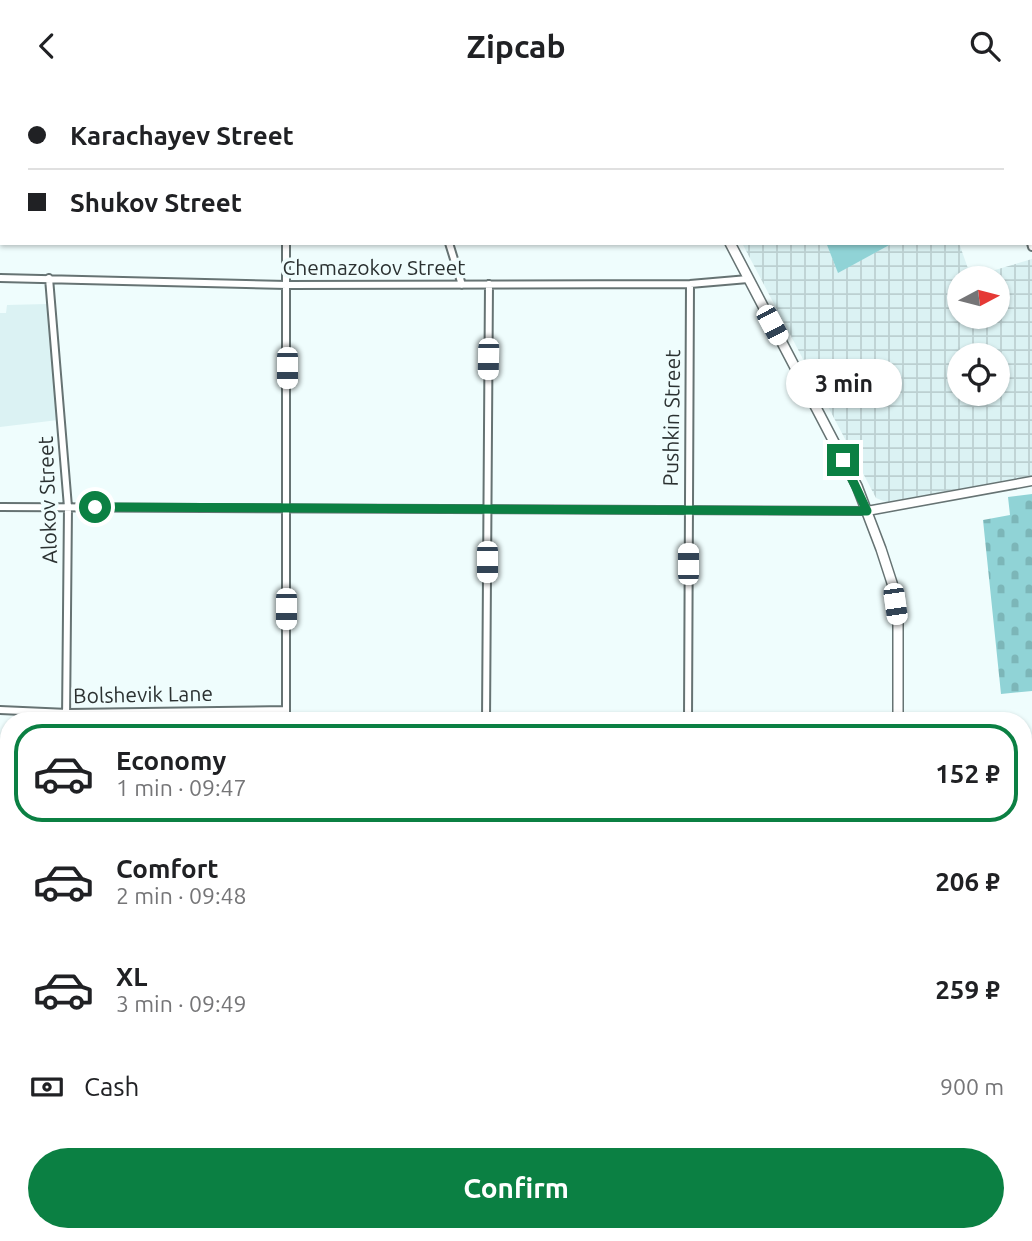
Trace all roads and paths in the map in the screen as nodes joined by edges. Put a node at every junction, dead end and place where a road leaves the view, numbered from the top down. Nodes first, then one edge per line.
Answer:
1 (286, 245) edge
2 (450, 245) edge
3 (731, 245) edge
4 (0, 278) edge
5 (49, 278) junction
6 (748, 279) junction
7 (489, 284) junction
8 (690, 284) junction
9 (287, 285) junction
10 (462, 285) junction
11 (1032, 481) edge
12 (0, 507) edge
13 (68, 507) junction
14 (287, 508) junction
15 (487, 509) junction
16 (867, 511) junction
17 (688, 512) junction
18 (0, 710) edge
19 (286, 710) joint
20 (45, 712) edge
21 (68, 712) edge
22 (141, 712) edge
23 (486, 712) edge
24 (688, 712) edge
25 (898, 712) edge

1 - 9 street
2 - 10 street
3 - 6 main road
4 - 5 street, Chemazokov Street
5 - 9 street, Chemazokov Street
5 - 13 street, Alokov Street
6 - 8 street, Chemazokov Street
6 - 16 main road
7 - 8 street, Chemazokov Street
7 - 10 street, Chemazokov Street
7 - 15 street
8 - 17 street, Pushkin Street
9 - 10 street, Chemazokov Street
9 - 14 street
11 - 16 street
12 - 13 street
13 - 14 street
13 - 21 street, Alokov Street
14 - 15 street
14 - 19 street
15 - 17 street
15 - 23 street
16 - 17 street
16 - 25 main road
17 - 24 street, Pushkin Street
18 - 20 street, Bolshevik Lane
19 - 22 street, Bolshevik Lane

